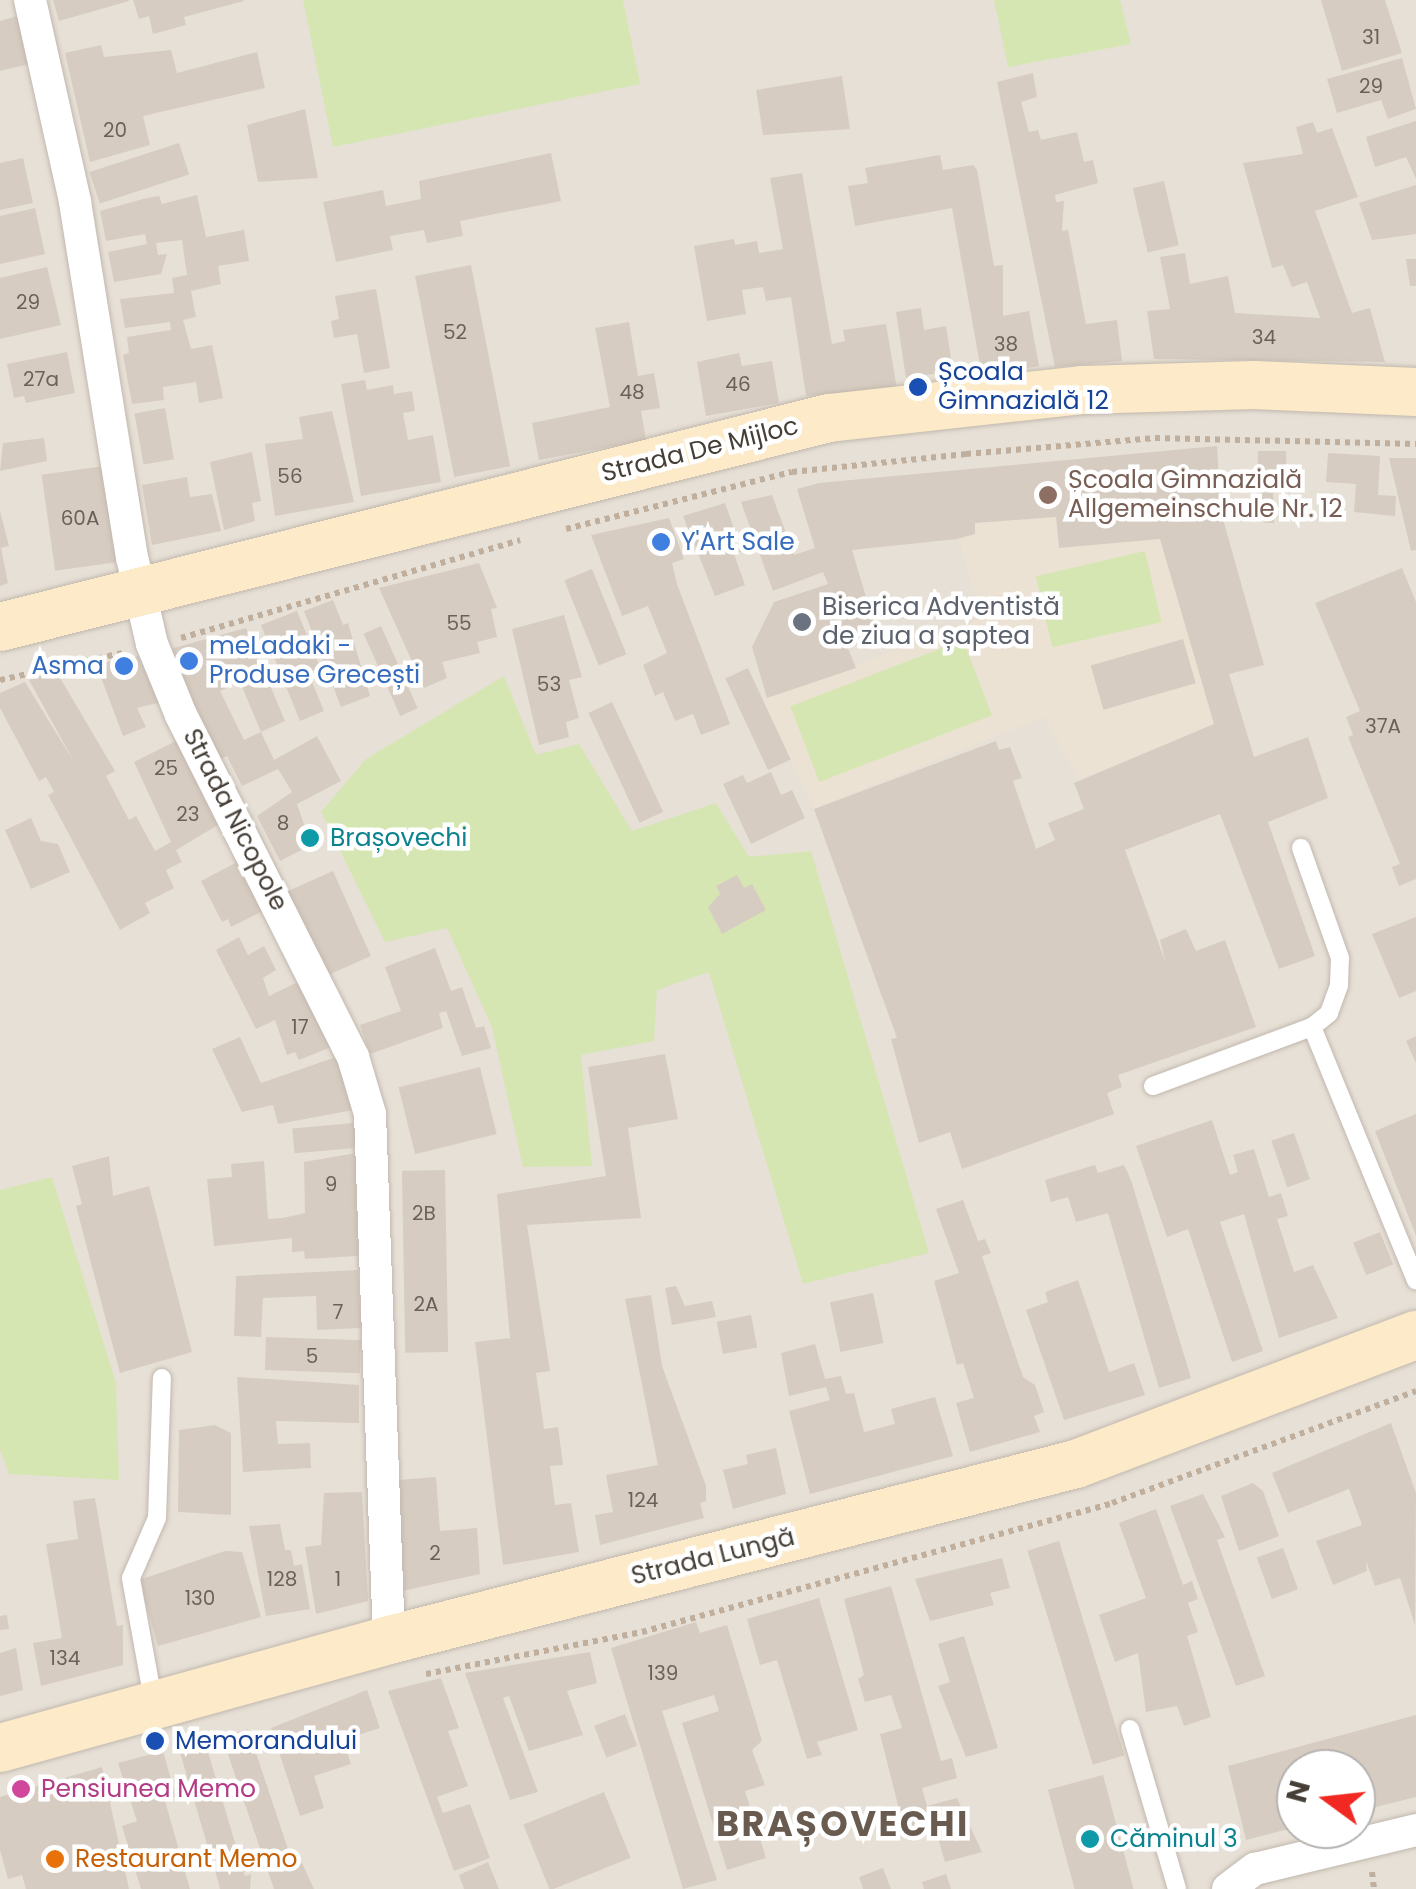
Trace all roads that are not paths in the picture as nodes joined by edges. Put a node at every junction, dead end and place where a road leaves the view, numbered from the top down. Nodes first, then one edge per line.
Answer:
1 (30, 0) edge
2 (1416, 392) edge
3 (138, 593) junction
4 (0, 627) edge
5 (1301, 848) dead end
6 (1312, 1027) junction
7 (1154, 1086) dead end
8 (1416, 1280) edge
9 (1416, 1335) edge
10 (162, 1378) dead end
11 (398, 1659) junction
12 (154, 1706) junction
13 (1130, 1729) dead end
14 (0, 1748) edge
15 (1416, 1830) edge
16 (1177, 1889) edge
17 (1228, 1889) edge

1 - 3 street, Strada Nicopole
2 - 3 main road, Strada De Mijloc
3 - 4 main road, Strada De Mijloc
3 - 11 street, Strada Nicopole
5 - 6 lane
6 - 7 lane
6 - 8 lane
9 - 11 main road, Strada Lungă
10 - 12 lane
11 - 12 main road, Strada Lungă
12 - 14 main road, Strada Lungă
13 - 16 lane
15 - 17 street

